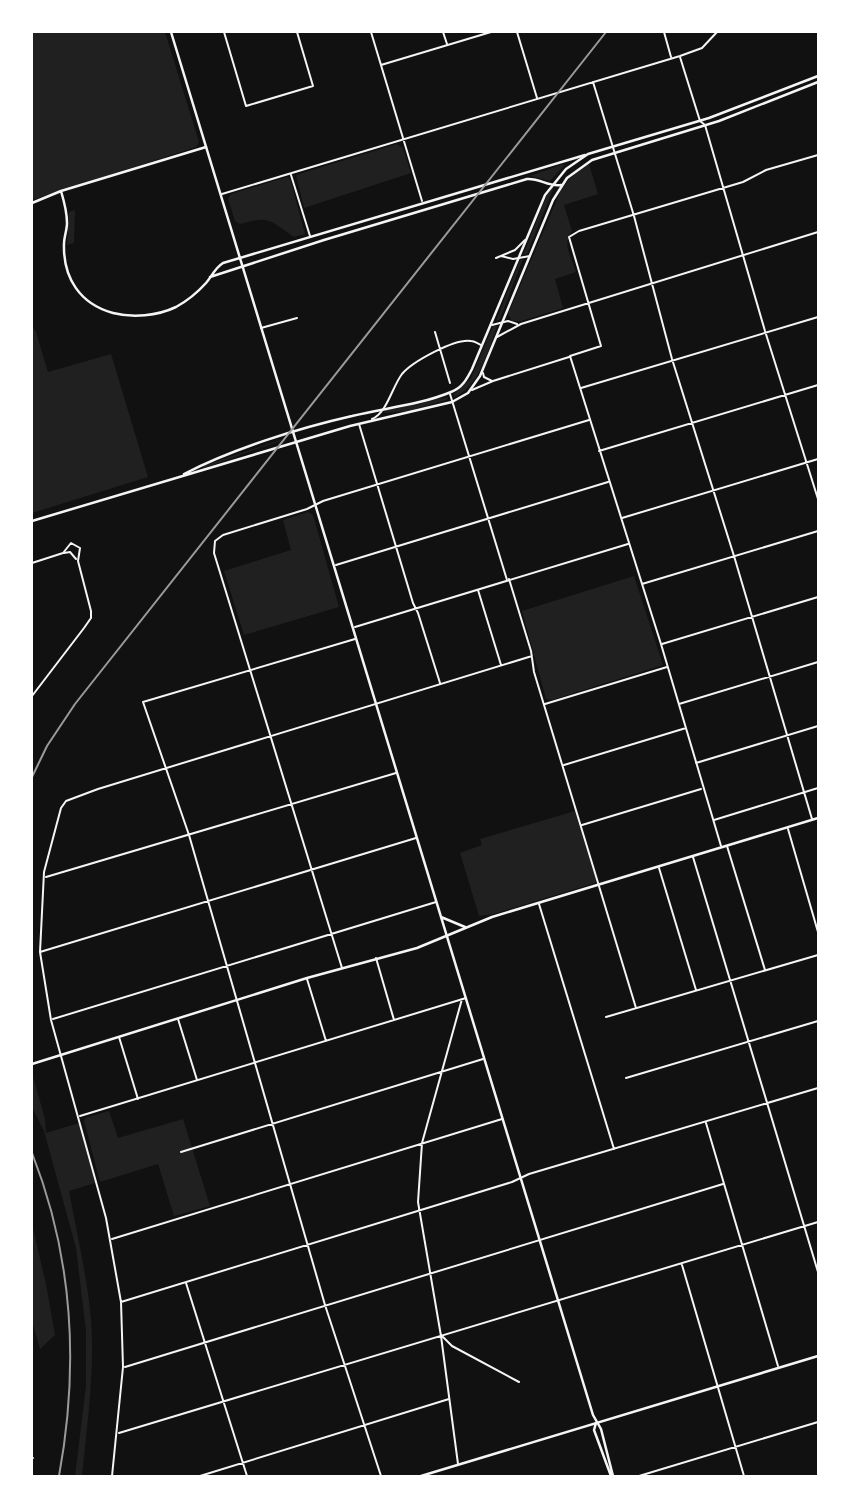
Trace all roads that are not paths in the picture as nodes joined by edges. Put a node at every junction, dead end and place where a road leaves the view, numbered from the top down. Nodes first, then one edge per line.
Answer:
1 (171, 32) edge
2 (224, 32) edge
3 (297, 32) edge
4 (371, 32) edge
5 (443, 32) edge
6 (491, 32) edge
7 (517, 32) edge
8 (664, 32) edge
9 (717, 32) edge
10 (447, 44) junction
11 (680, 57) junction
12 (671, 58) junction
13 (381, 65) junction
14 (818, 76) edge
15 (593, 82) junction
16 (818, 82) edge
17 (537, 99) junction
18 (700, 121) junction
19 (705, 125) junction
20 (403, 140) junction
21 (206, 147) junction
22 (613, 147) junction
23 (614, 152) junction
24 (588, 154) junction
25 (818, 155) edge
26 (291, 174) junction
27 (562, 185) junction
28 (551, 186) junction
29 (722, 188) junction
30 (61, 191) junction
31 (221, 195) junction
32 (32, 203) edge
33 (423, 204) junction
34 (634, 216) junction
35 (818, 232) edge
36 (528, 236) junction
37 (310, 238) junction
38 (743, 254) junction
39 (500, 256) junction
40 (530, 256) junction
41 (496, 258) dead end
42 (519, 258) junction
43 (240, 259) junction
44 (242, 265) junction
45 (211, 277) junction
46 (652, 283) junction
47 (589, 303) junction
48 (818, 317) edge
49 (297, 318) dead end
50 (502, 322) junction
51 (521, 324) junction
52 (490, 327) junction
53 (261, 328) junction
54 (765, 331) junction
55 (435, 332) dead end
56 (495, 338) junction
57 (482, 345) junction
58 (440, 349) junction
59 (570, 356) junction
60 (672, 359) junction
61 (482, 371) junction
62 (492, 381) junction
63 (450, 383) dead end
64 (818, 385) edge
65 (580, 388) junction
66 (470, 391) junction
67 (450, 393) junction
68 (785, 394) junction
69 (452, 402) junction
70 (382, 410) junction
71 (590, 420) junction
72 (367, 422) junction
73 (691, 422) junction
74 (359, 424) junction
75 (293, 433) junction
76 (296, 442) junction
77 (600, 451) junction
78 (469, 457) junction
79 (818, 458) edge
80 (807, 462) junction
81 (180, 476) junction
82 (609, 482) junction
83 (377, 485) junction
84 (714, 490) junction
85 (818, 499) edge
86 (315, 505) junction
87 (488, 518) junction
88 (621, 518) junction
89 (32, 522) edge
90 (818, 531) edge
91 (629, 544) junction
92 (396, 547) junction
93 (64, 553) junction
94 (734, 556) junction
95 (78, 561) junction
96 (32, 563) edge
97 (334, 565) junction
98 (508, 580) junction
99 (641, 584) junction
100 (477, 589) junction
101 (818, 597) edge
102 (415, 608) junction
103 (753, 617) junction
104 (353, 627) junction
105 (356, 638) junction
106 (661, 644) junction
107 (532, 656) junction
108 (818, 662) edge
109 (501, 665) junction
110 (667, 667) junction
111 (251, 670) junction
112 (769, 676) junction
113 (440, 683) junction
114 (32, 696) edge
115 (376, 704) junction
116 (544, 704) junction
117 (679, 704) junction
118 (818, 726) edge
119 (686, 728) junction
120 (789, 735) junction
121 (272, 737) junction
122 (696, 763) junction
123 (563, 766) junction
124 (166, 767) junction
125 (397, 772) junction
126 (703, 788) junction
127 (818, 788) edge
128 (804, 792) junction
129 (292, 804) junction
130 (818, 818) edge
131 (713, 820) junction
132 (812, 820) junction
133 (582, 825) junction
134 (787, 828) junction
135 (189, 835) junction
136 (417, 838) junction
137 (727, 846) junction
138 (721, 848) junction
139 (693, 856) junction
140 (659, 867) junction
141 (312, 870) junction
142 (44, 878) junction
143 (599, 885) junction
144 (209, 901) junction
145 (437, 902) junction
146 (539, 903) junction
147 (441, 917) junction
148 (465, 928) junction
149 (818, 932) edge
150 (332, 934) junction
151 (447, 935) junction
152 (40, 952) junction
153 (818, 955) edge
154 (376, 958) junction
155 (228, 966) junction
156 (342, 968) junction
157 (765, 971) junction
158 (307, 978) junction
159 (730, 981) junction
160 (696, 990) junction
161 (464, 998) junction
162 (238, 999) junction
163 (636, 1008) junction
164 (606, 1017) dead end
165 (178, 1018) junction
166 (51, 1020) junction
167 (394, 1020) junction
168 (818, 1021) edge
169 (119, 1036) junction
170 (326, 1041) junction
171 (749, 1041) junction
172 (62, 1055) junction
173 (484, 1058) junction
174 (253, 1063) junction
175 (32, 1064) edge
176 (441, 1072) junction
177 (626, 1078) dead end
178 (197, 1080) junction
179 (818, 1088) edge
180 (138, 1099) junction
181 (767, 1103) junction
182 (79, 1116) junction
183 (503, 1118) junction
184 (706, 1122) junction
185 (272, 1124) junction
186 (422, 1143) junction
187 (614, 1149) junction
188 (181, 1152) dead end
189 (521, 1178) junction
190 (723, 1184) junction
191 (291, 1185) junction
192 (419, 1210) junction
193 (818, 1222) edge
194 (804, 1226) junction
195 (111, 1239) junction
196 (540, 1239) junction
197 (309, 1244) junction
198 (742, 1246) junction
199 (681, 1264) junction
200 (818, 1272) edge
201 (430, 1273) junction
202 (186, 1282) junction
203 (558, 1300) junction
204 (121, 1302) junction
205 (325, 1304) junction
206 (441, 1336) junction
207 (206, 1341) junction
208 (818, 1356) edge
209 (345, 1365) junction
210 (123, 1367) junction
211 (778, 1368) junction
212 (519, 1382) dead end
213 (719, 1386) junction
214 (450, 1399) junction
215 (224, 1402) junction
216 (818, 1422) edge
217 (596, 1423) junction
218 (365, 1426) junction
219 (117, 1434) junction
220 (736, 1447) junction
221 (244, 1463) junction
222 (458, 1465) junction
223 (112, 1476) edge
224 (200, 1476) edge
225 (247, 1476) edge
226 (381, 1476) edge
227 (421, 1476) edge
228 (612, 1476) edge
229 (639, 1476) edge
230 (744, 1476) edge

1 - 21 main road
2 - 3 street
4 - 13 street
5 - 10 street
6 - 10 street
7 - 17 street
8 - 12 street
9 - 11 street
10 - 13 street
11 - 12 street
11 - 18 street
12 - 15 street
13 - 20 street
14 - 18 main road
15 - 17 street
15 - 22 street
16 - 19 main road
17 - 20 street
18 - 19 street
18 - 22 main road
19 - 23 main road
19 - 29 street
20 - 26 street
20 - 33 street
21 - 30 main road
21 - 31 main road
22 - 23 street
22 - 24 main road
23 - 27 main road
23 - 34 street
24 - 28 main road
24 - 33 main road
25 - 29 street
26 - 31 street
26 - 37 street
27 - 28 main road
27 - 40 main road
28 - 36 main road
28 - 44 main road
29 - 34 street
29 - 38 street
30 - 32 main road
30 - 45 main road
31 - 43 main road
33 - 37 main road
34 - 46 street
34 - 47 street
35 - 38 street
36 - 39 street
36 - 42 main road
37 - 43 main road
38 - 46 street
38 - 54 street
39 - 41 street
39 - 42 street
40 - 42 street
40 - 50 main road
42 - 52 main road
43 - 44 main road
43 - 45 main road
44 - 45 main road
44 - 53 main road
46 - 47 street
46 - 60 street
47 - 51 street
47 - 59 street
48 - 54 street
49 - 53 street
50 - 51 street
50 - 52 street
50 - 56 main road
51 - 56 street
52 - 57 main road
53 - 75 main road
54 - 60 street
54 - 68 street
55 - 58 street
56 - 61 main road
57 - 58 street
57 - 67 main road
58 - 63 street
58 - 70 street
59 - 62 street
59 - 65 street
60 - 65 street
60 - 73 street
61 - 62 street
61 - 66 main road
62 - 66 street
64 - 68 street
65 - 71 street
66 - 69 main road
67 - 69 street
67 - 70 main road
68 - 73 street
68 - 80 street
69 - 72 main road
69 - 78 street
70 - 72 street
70 - 75 main road
71 - 77 street
71 - 78 street
72 - 74 main road
73 - 77 street
73 - 84 street
74 - 76 main road
74 - 83 street
75 - 76 main road
75 - 81 main road
76 - 81 main road
76 - 86 main road
77 - 82 street
78 - 83 street
78 - 87 street
79 - 80 street
80 - 84 street
80 - 85 street
81 - 89 main road
82 - 87 street
82 - 88 street
83 - 86 street
83 - 92 street
84 - 88 street
84 - 94 street
86 - 97 main road
86 - 111 street
87 - 92 street
87 - 98 street
88 - 91 street
90 - 94 street
91 - 98 street
91 - 99 street
92 - 97 street
92 - 102 street
93 - 95 street
93 - 95 street
93 - 96 street
94 - 99 street
94 - 103 street
95 - 114 street
97 - 104 main road
98 - 100 street
98 - 107 street
99 - 106 street
100 - 102 street
100 - 109 street
101 - 103 street
102 - 104 street
102 - 113 street
103 - 106 street
103 - 112 street
104 - 105 main road
105 - 111 street
105 - 115 main road
106 - 110 street
107 - 109 street
107 - 116 street
108 - 112 street
109 - 113 street
110 - 116 street
110 - 117 street
111 - 121 street
111 - 124 street
112 - 117 street
112 - 120 street
113 - 115 street
115 - 121 street
115 - 125 main road
116 - 123 street
117 - 119 street
118 - 120 street
119 - 122 street
119 - 123 street
120 - 122 street
120 - 128 street
121 - 124 street
121 - 129 street
122 - 126 street
123 - 133 street
124 - 135 street
124 - 142 street
125 - 129 street
125 - 136 main road
126 - 131 street
126 - 133 street
127 - 128 street
128 - 131 street
128 - 132 street
129 - 135 street
129 - 141 street
130 - 132 main road
131 - 138 street
132 - 134 main road
133 - 143 street
134 - 137 main road
134 - 149 street
135 - 142 street
135 - 144 street
136 - 141 street
136 - 145 main road
137 - 138 main road
137 - 157 street
138 - 139 main road
139 - 140 main road
139 - 159 street
140 - 143 main road
140 - 160 street
141 - 144 street
141 - 150 street
142 - 152 street
143 - 146 main road
143 - 163 street
144 - 152 street
144 - 155 street
145 - 147 main road
145 - 150 street
146 - 148 main road
146 - 187 street
147 - 148 main road
147 - 151 main road
148 - 151 main road
150 - 155 street
150 - 156 street
151 - 154 main road
151 - 161 main road
152 - 166 street
153 - 157 street
154 - 156 main road
154 - 167 street
155 - 162 street
155 - 166 street
156 - 158 main road
157 - 159 street
158 - 162 main road
158 - 170 street
159 - 160 street
159 - 171 street
160 - 163 street
161 - 167 street
161 - 173 main road
161 - 176 street
162 - 165 main road
162 - 174 street
163 - 164 street
165 - 169 main road
165 - 178 street
166 - 172 street
167 - 170 street
168 - 171 street
169 - 172 main road
169 - 180 street
170 - 174 street
171 - 177 street
171 - 181 street
172 - 175 main road
172 - 182 street
173 - 176 street
173 - 183 main road
174 - 178 street
174 - 185 street
176 - 185 street
176 - 186 street
178 - 180 street
179 - 181 street
180 - 182 street
181 - 184 street
181 - 194 street
182 - 195 street
183 - 186 street
183 - 189 main road
184 - 187 street
184 - 190 street
185 - 188 street
185 - 191 street
186 - 191 street
186 - 192 street
187 - 189 street
189 - 192 street
189 - 196 main road
190 - 196 street
190 - 198 street
191 - 195 street
191 - 197 street
192 - 197 street
192 - 201 street
193 - 194 street
194 - 198 street
194 - 200 street
195 - 204 street
196 - 201 street
196 - 203 main road
197 - 202 street
197 - 205 street
198 - 199 street
198 - 211 street
199 - 203 street
199 - 213 street
201 - 205 street
201 - 206 street
202 - 204 street
202 - 207 street
203 - 206 street
203 - 217 main road
204 - 210 street
205 - 207 street
205 - 209 street
206 - 209 street
206 - 212 street
206 - 214 street
207 - 210 street
207 - 215 street
208 - 211 main road
209 - 215 street
209 - 218 street
210 - 219 street
211 - 213 main road
213 - 217 main road
213 - 220 street
214 - 218 street
214 - 222 street
215 - 219 street
215 - 221 street
216 - 220 street
217 - 222 main road
217 - 228 main road
218 - 221 street
218 - 226 street
219 - 223 street
220 - 229 street
220 - 230 street
221 - 224 street
221 - 225 street
222 - 227 main road

